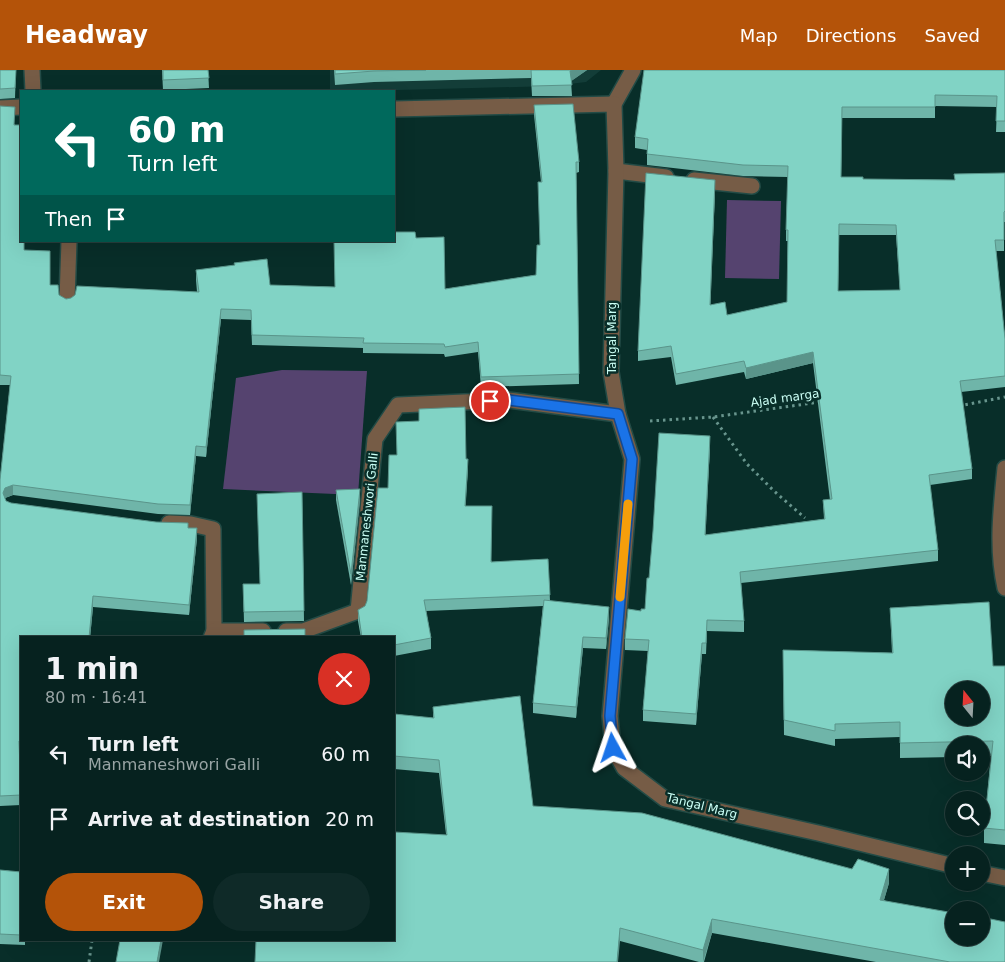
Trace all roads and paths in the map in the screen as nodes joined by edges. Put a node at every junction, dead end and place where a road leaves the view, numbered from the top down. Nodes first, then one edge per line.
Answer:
1 (32, 70) edge
2 (633, 70) edge
3 (33, 90) edge
4 (614, 104) junction
5 (20, 107) edge
6 (0, 108) edge
7 (395, 109) edge
8 (616, 171) junction
9 (752, 186) dead end
10 (69, 242) edge
11 (67, 300) edge
12 (1005, 397) edge
13 (822, 402) edge
14 (953, 408) edge
15 (618, 414) junction
16 (713, 417) junction
17 (1005, 468) edge
18 (805, 518) dead end
19 (157, 523) edge
20 (1005, 588) edge
21 (213, 634) edge
22 (945, 864) edge
23 (990, 875) edge
24 (1005, 878) edge
25 (92, 941) edge
26 (89, 962) edge

1 - 3 street
2 - 4 street
4 - 7 street
4 - 8 street, Tangal Marg
5 - 6 street
8 - 9 street
8 - 15 street, Tangal Marg
10 - 11 street
12 - 14 path
13 - 16 path, Ajad marga
15 - 16 path, Ajad marga
15 - 21 street, Manmaneshwori Galli
15 - 22 street, Tangal Marg
16 - 18 path
17 - 20 street
19 - 21 street
23 - 24 street
25 - 26 path

